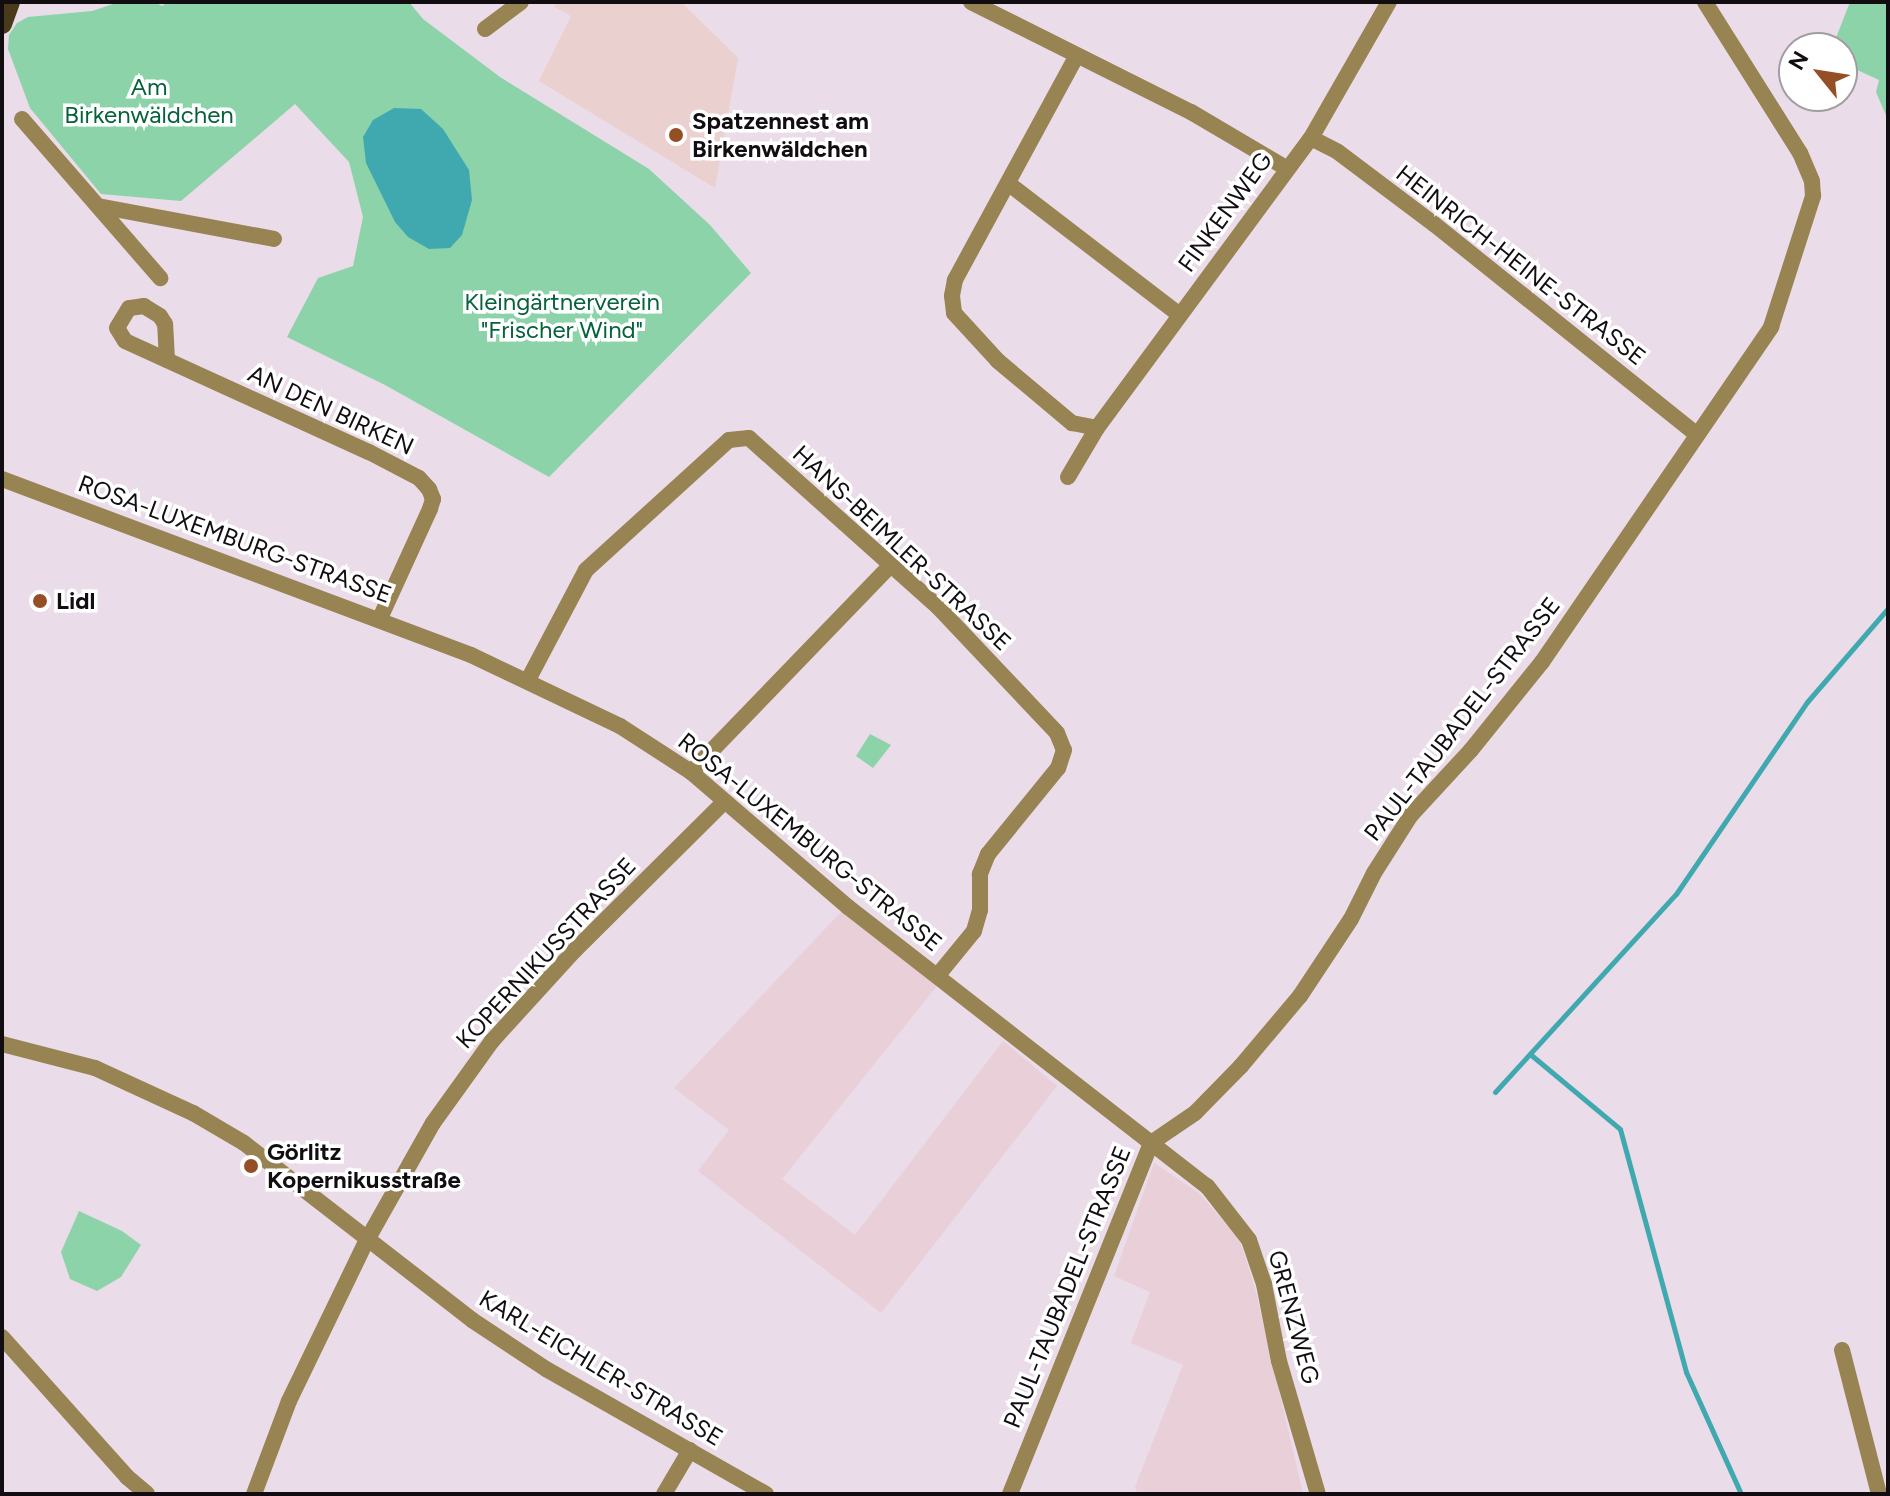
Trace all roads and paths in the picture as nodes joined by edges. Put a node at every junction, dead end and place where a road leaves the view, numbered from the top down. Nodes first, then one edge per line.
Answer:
1 (10, 2) edge
2 (521, 2) edge
3 (971, 2) edge
4 (1389, 2) edge
5 (1705, 2) edge
6 (2, 24) edge
7 (485, 29) dead end
8 (1076, 57) junction
9 (22, 119) dead end
10 (1311, 138) junction
11 (1286, 168) junction
12 (1009, 184) junction
13 (98, 206) junction
14 (274, 239) dead end
15 (160, 278) dead end
16 (1180, 315) junction
17 (167, 360) dead end
18 (1097, 428) junction
19 (1697, 435) junction
20 (1068, 477) dead end
21 (2, 479) edge
22 (890, 566) junction
23 (380, 618) junction
24 (528, 680) junction
25 (691, 772) junction
26 (724, 802) junction
27 (938, 975) junction
28 (2, 1044) edge
29 (1151, 1143) junction
30 (367, 1240) junction
31 (2, 1337) edge
32 (1842, 1350) dead end
33 (690, 1450) junction
34 (147, 1494) edge
35 (254, 1494) edge
36 (664, 1494) edge
37 (766, 1494) edge
38 (1010, 1494) edge
39 (1318, 1494) edge
40 (1879, 1494) edge

1 - 6 main road
2 - 7 street
3 - 8 street
4 - 10 street, FINKENWEG
5 - 19 street, PAUL-TAUBADEL-STRASSE
8 - 11 street
8 - 12 street
9 - 13 street
10 - 11 street, FINKENWEG
10 - 19 street, HEINRICH-HEINE-STRASSE
11 - 16 street, FINKENWEG
12 - 16 street
12 - 18 street
13 - 14 street
13 - 15 street
16 - 18 street, FINKENWEG
17 - 23 street, AN DEN BIRKEN
18 - 20 street, FINKENWEG
19 - 29 street, PAUL-TAUBADEL-STRASSE
21 - 23 street, ROSA-LUXEMBURG-STRASSE
22 - 24 street, HANS-BEIMLER-STRASSE
22 - 25 street
22 - 27 street, HANS-BEIMLER-STRASSE
23 - 24 street, ROSA-LUXEMBURG-STRASSE
24 - 25 street, ROSA-LUXEMBURG-STRASSE
25 - 26 street, ROSA-LUXEMBURG-STRASSE
26 - 27 street, ROSA-LUXEMBURG-STRASSE
26 - 30 street, KOPERNIKUSSTRASSE
27 - 29 street, ROSA-LUXEMBURG-STRASSE
28 - 30 street, KARL-EICHLER-STRASSE
29 - 38 street, PAUL-TAUBADEL-STRASSE
29 - 39 street, GRENZWEG
30 - 33 street, KARL-EICHLER-STRASSE
30 - 35 street, KOPERNIKUSSTRASSE
31 - 34 street
32 - 40 street
33 - 36 street
33 - 37 street, KARL-EICHLER-STRASSE

